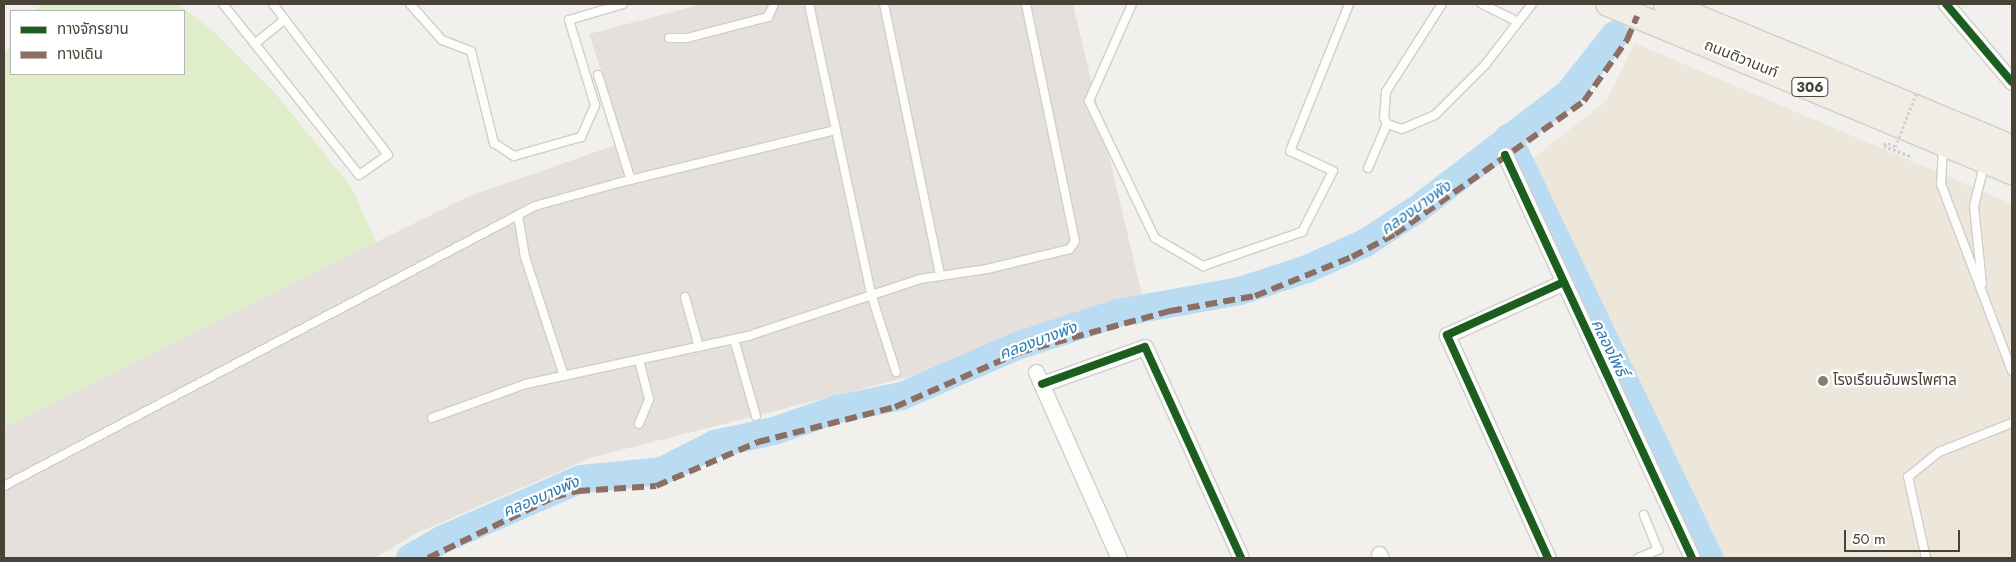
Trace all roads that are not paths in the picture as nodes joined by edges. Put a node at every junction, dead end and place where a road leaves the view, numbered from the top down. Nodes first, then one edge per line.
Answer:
1 (223, 4) edge
2 (273, 4) edge
3 (410, 4) edge
4 (623, 4) edge
5 (774, 4) edge
6 (809, 4) edge
7 (884, 4) edge
8 (1026, 4) edge
9 (1132, 4) edge
10 (1348, 4) edge
11 (1442, 4) edge
12 (1482, 4) edge
13 (1532, 4) edge
14 (1608, 4) edge
15 (1666, 4) edge
16 (1946, 4) edge
17 (283, 21) junction
18 (1518, 22) junction
19 (669, 38) dead end
20 (257, 42) junction
21 (598, 75) dead end
22 (2012, 82) edge
23 (1387, 124) junction
24 (836, 130) junction
25 (1943, 142) junction
26 (2012, 147) edge
27 (1505, 155) dead end
28 (1986, 160) junction
29 (1368, 168) dead end
30 (2012, 172) edge
31 (631, 180) junction
32 (518, 215) junction
33 (940, 275) junction
34 (1564, 282) junction
35 (871, 294) junction
36 (1983, 294) junction
37 (684, 297) dead end
38 (734, 339) junction
39 (699, 347) junction
40 (639, 360) junction
41 (2012, 371) edge
42 (896, 372) dead end
43 (564, 376) junction
44 (756, 416) dead end
45 (432, 418) dead end
46 (2012, 423) edge
47 (639, 424) dead end
48 (4, 486) edge
49 (1644, 515) dead end
50 (1119, 558) edge
51 (1241, 558) edge
52 (1548, 558) edge
53 (1638, 558) edge
54 (1692, 558) edge
55 (1926, 558) edge

1 - 20 lane
2 - 17 lane
3 - 4 lane
5 - 19 lane
6 - 24 lane
7 - 33 lane
8 - 33 lane
9 - 10 lane
11 - 23 lane
12 - 18 lane
13 - 18 lane
14 - 25 main road, ถนนติวานนท์ / 306
15 - 26 main road, ถนนติวานนท์ / 306
16 - 22 street
17 - 20 lane
17 - 20 lane
18 - 23 lane
21 - 31 lane
23 - 29 lane
24 - 31 lane
24 - 35 lane
25 - 28 main road, ถนนติวานนท์ / 306
25 - 36 lane
27 - 34 street
28 - 30 main road, ถนนติวานนท์ / 306
28 - 36 lane
31 - 32 lane
32 - 43 lane
32 - 48 lane
33 - 35 lane
34 - 52 street
34 - 54 street
35 - 38 lane
35 - 42 lane
36 - 41 lane
37 - 39 lane
38 - 39 lane
38 - 44 lane
39 - 40 lane
40 - 43 lane
40 - 47 lane
43 - 45 lane
46 - 55 lane
49 - 53 lane
50 - 51 street

